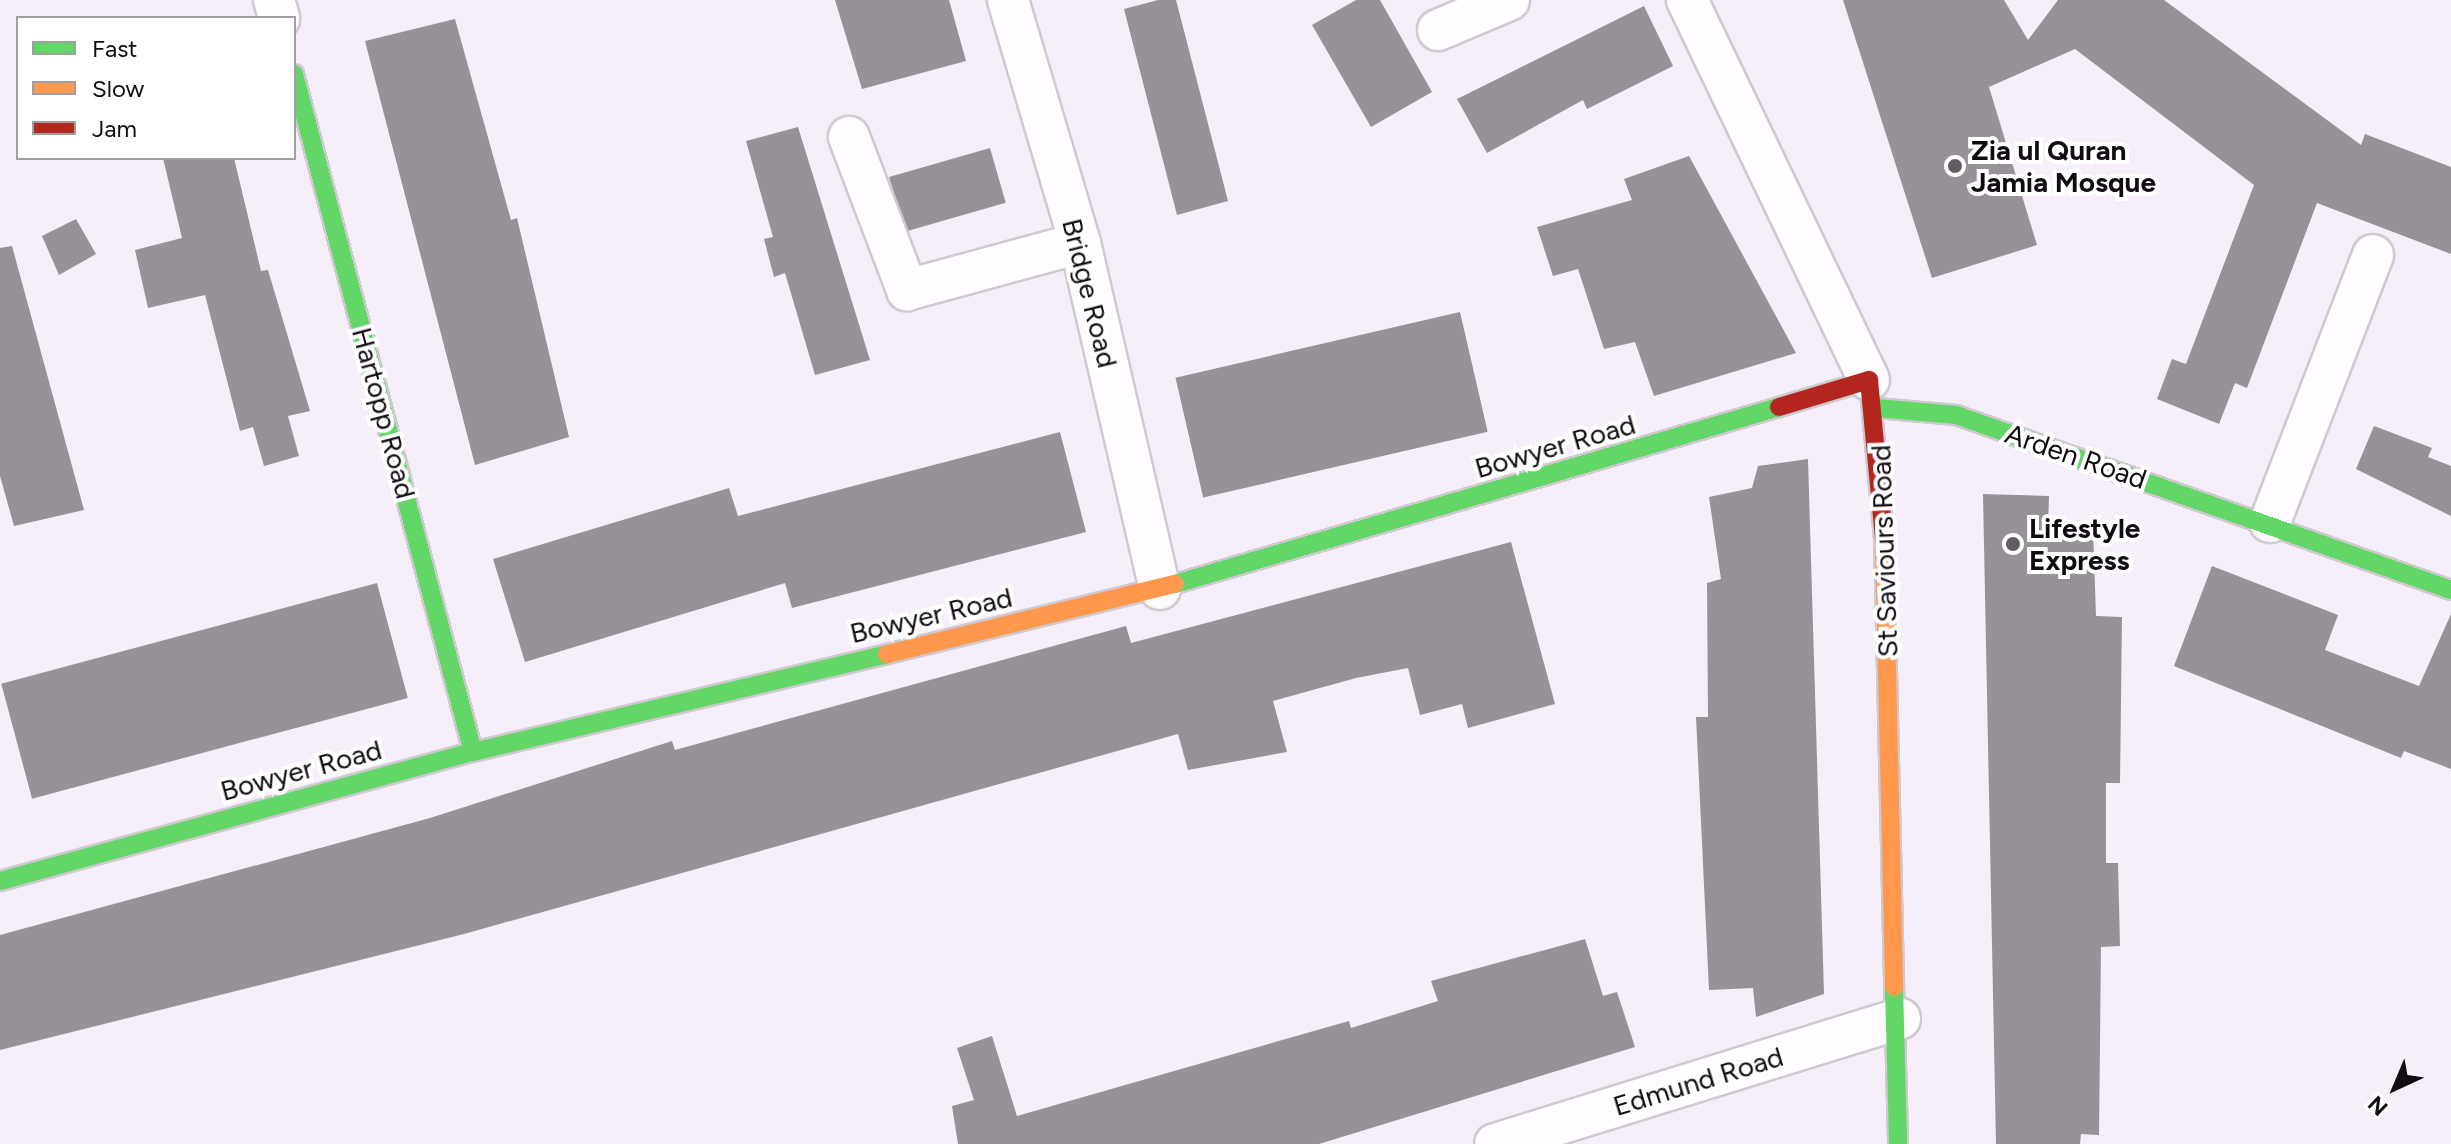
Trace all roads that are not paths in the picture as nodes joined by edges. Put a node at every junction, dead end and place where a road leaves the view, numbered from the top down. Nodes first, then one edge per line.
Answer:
1 (1509, 0) edge
2 (1687, 0) edge
3 (1021, 4) edge
4 (1438, 30) dead end
5 (296, 82) edge
6 (849, 137) dead end
7 (1080, 243) junction
8 (2373, 255) dead end
9 (1873, 394) junction
10 (2270, 522) junction
11 (1160, 589) junction
12 (2451, 590) edge
13 (473, 752) junction
14 (0, 881) edge
15 (1900, 1019) junction
16 (1495, 1144) edge
17 (1898, 1144) edge

1 - 4 street
2 - 9 street, St Saviours Road
3 - 7 street, Bridge Road
5 - 13 main road, Hartopp Road
6 - 7 street
7 - 11 street, Bridge Road
8 - 10 street
9 - 10 main road, Arden Road
9 - 11 main road, Bowyer Road
9 - 15 main road, St Saviours Road
10 - 12 main road, Arden Road
11 - 13 main road, Bowyer Road
13 - 14 main road, Bowyer Road
15 - 16 street, Edmund Road
15 - 17 main road, St Saviours Road

